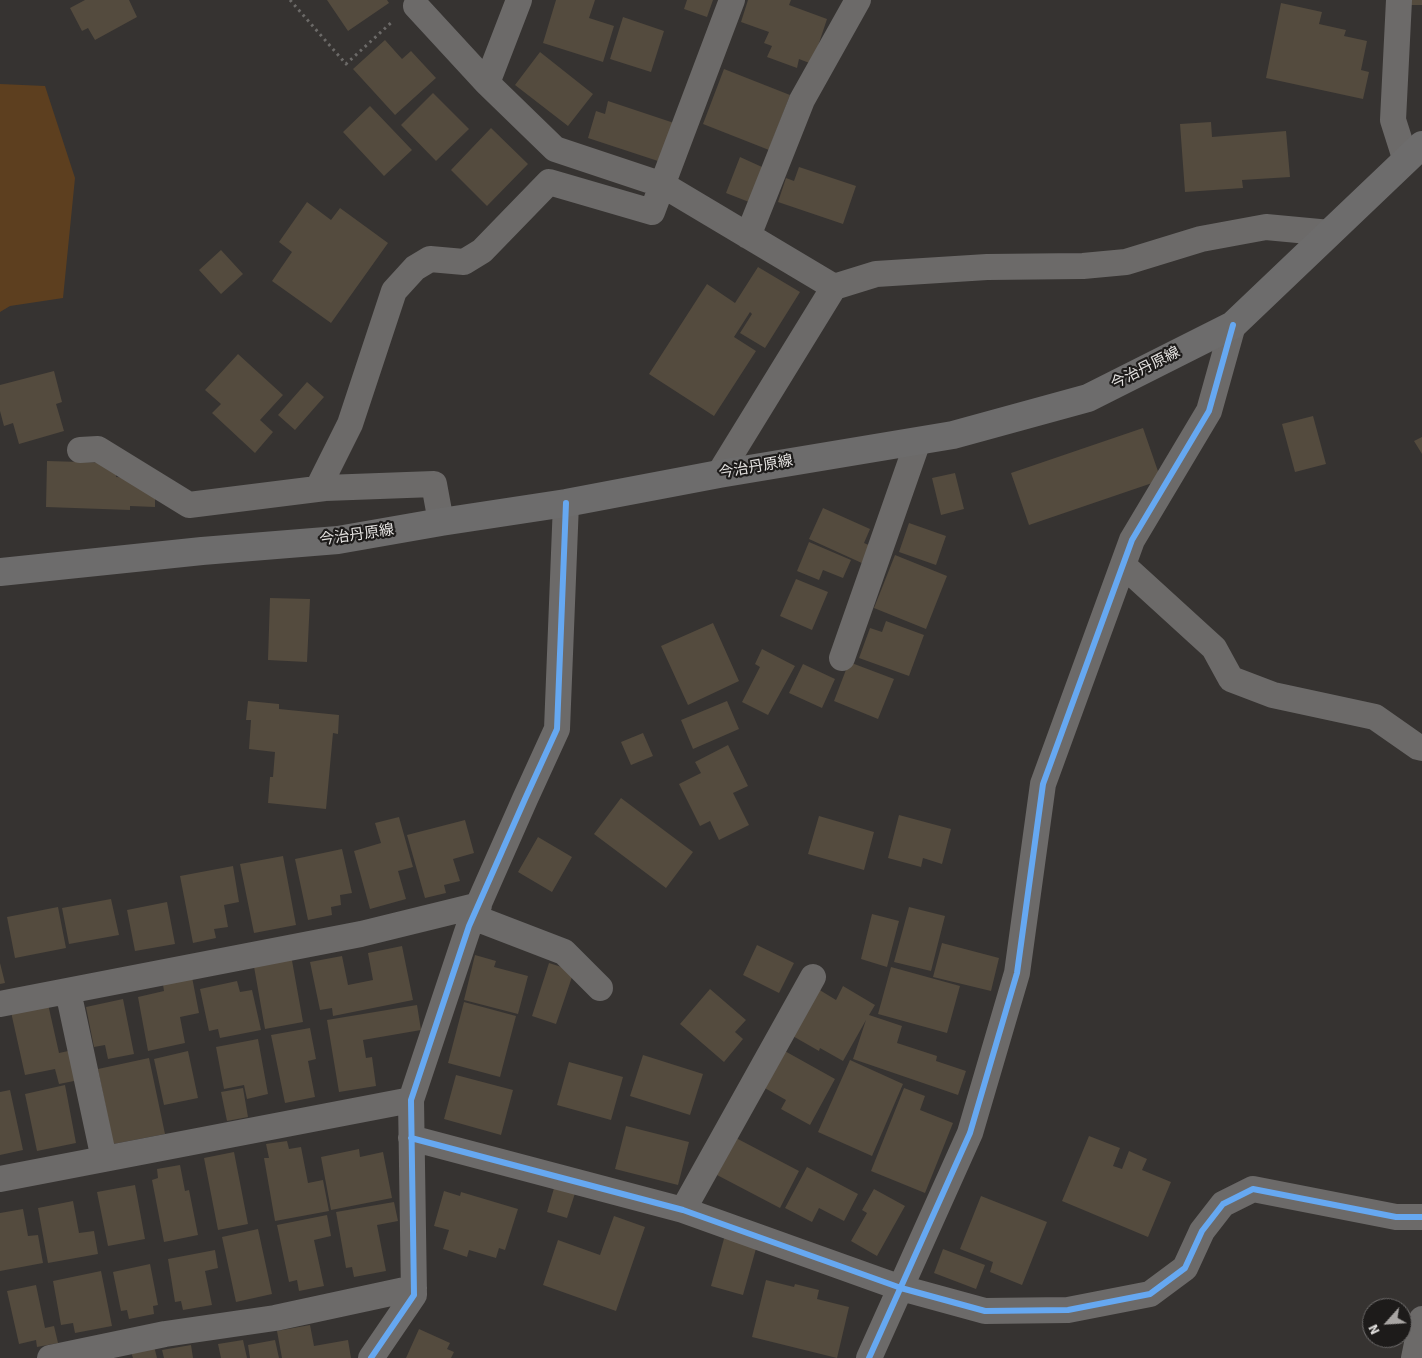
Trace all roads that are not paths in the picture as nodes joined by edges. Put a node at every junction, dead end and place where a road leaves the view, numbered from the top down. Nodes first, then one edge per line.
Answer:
1 (519, 0) edge
2 (732, 0) edge
3 (858, 0) edge
4 (1399, 0) edge
5 (416, 6) road end
6 (488, 84) junction
7 (1414, 153) edge
8 (663, 185) junction
9 (1330, 233) junction
10 (748, 236) junction
11 (834, 287) junction
12 (1232, 325) junction
13 (918, 441) junction
14 (80, 450) dead end
15 (719, 474) junction
16 (318, 488) junction
17 (566, 503) junction
18 (441, 522) junction
19 (1123, 565) junction
20 (0, 572) edge
21 (842, 658) dead end
22 (1422, 748) edge
23 (476, 911) junction
24 (813, 977) dead end
25 (600, 988) dead end
26 (68, 991) junction
27 (0, 1004) edge
28 (411, 1100) junction
29 (411, 1138) junction
30 (104, 1160) junction
31 (0, 1179) edge
32 (683, 1210) junction
33 (1422, 1217) edge
34 (414, 1288) junction
35 (900, 1288) junction
36 (1422, 1319) edge
37 (50, 1358) edge
38 (371, 1358) edge
39 (870, 1358) edge
40 (1414, 1358) edge

1 - 6 street
2 - 8 street
3 - 10 street
4 - 7 street
5 - 6 street
6 - 8 street
7 - 9 main road, 今治丹原線
8 - 10 street
8 - 16 street
9 - 11 street
9 - 12 main road, 今治丹原線
10 - 11 street
11 - 15 street
12 - 13 main road, 今治丹原線
12 - 19 street
13 - 15 main road, 今治丹原線
13 - 21 street
14 - 16 street
15 - 17 main road, 今治丹原線
16 - 18 street
17 - 18 main road, 今治丹原線
17 - 23 street
18 - 20 main road, 今治丹原線
19 - 22 street
19 - 35 street
23 - 25 street
23 - 26 street
23 - 28 street
24 - 32 street
26 - 27 street
26 - 30 street
28 - 29 street
28 - 30 street
29 - 32 street
29 - 34 street
30 - 31 street
32 - 35 street
33 - 35 street
34 - 37 street
34 - 38 street
35 - 39 street
36 - 40 street

